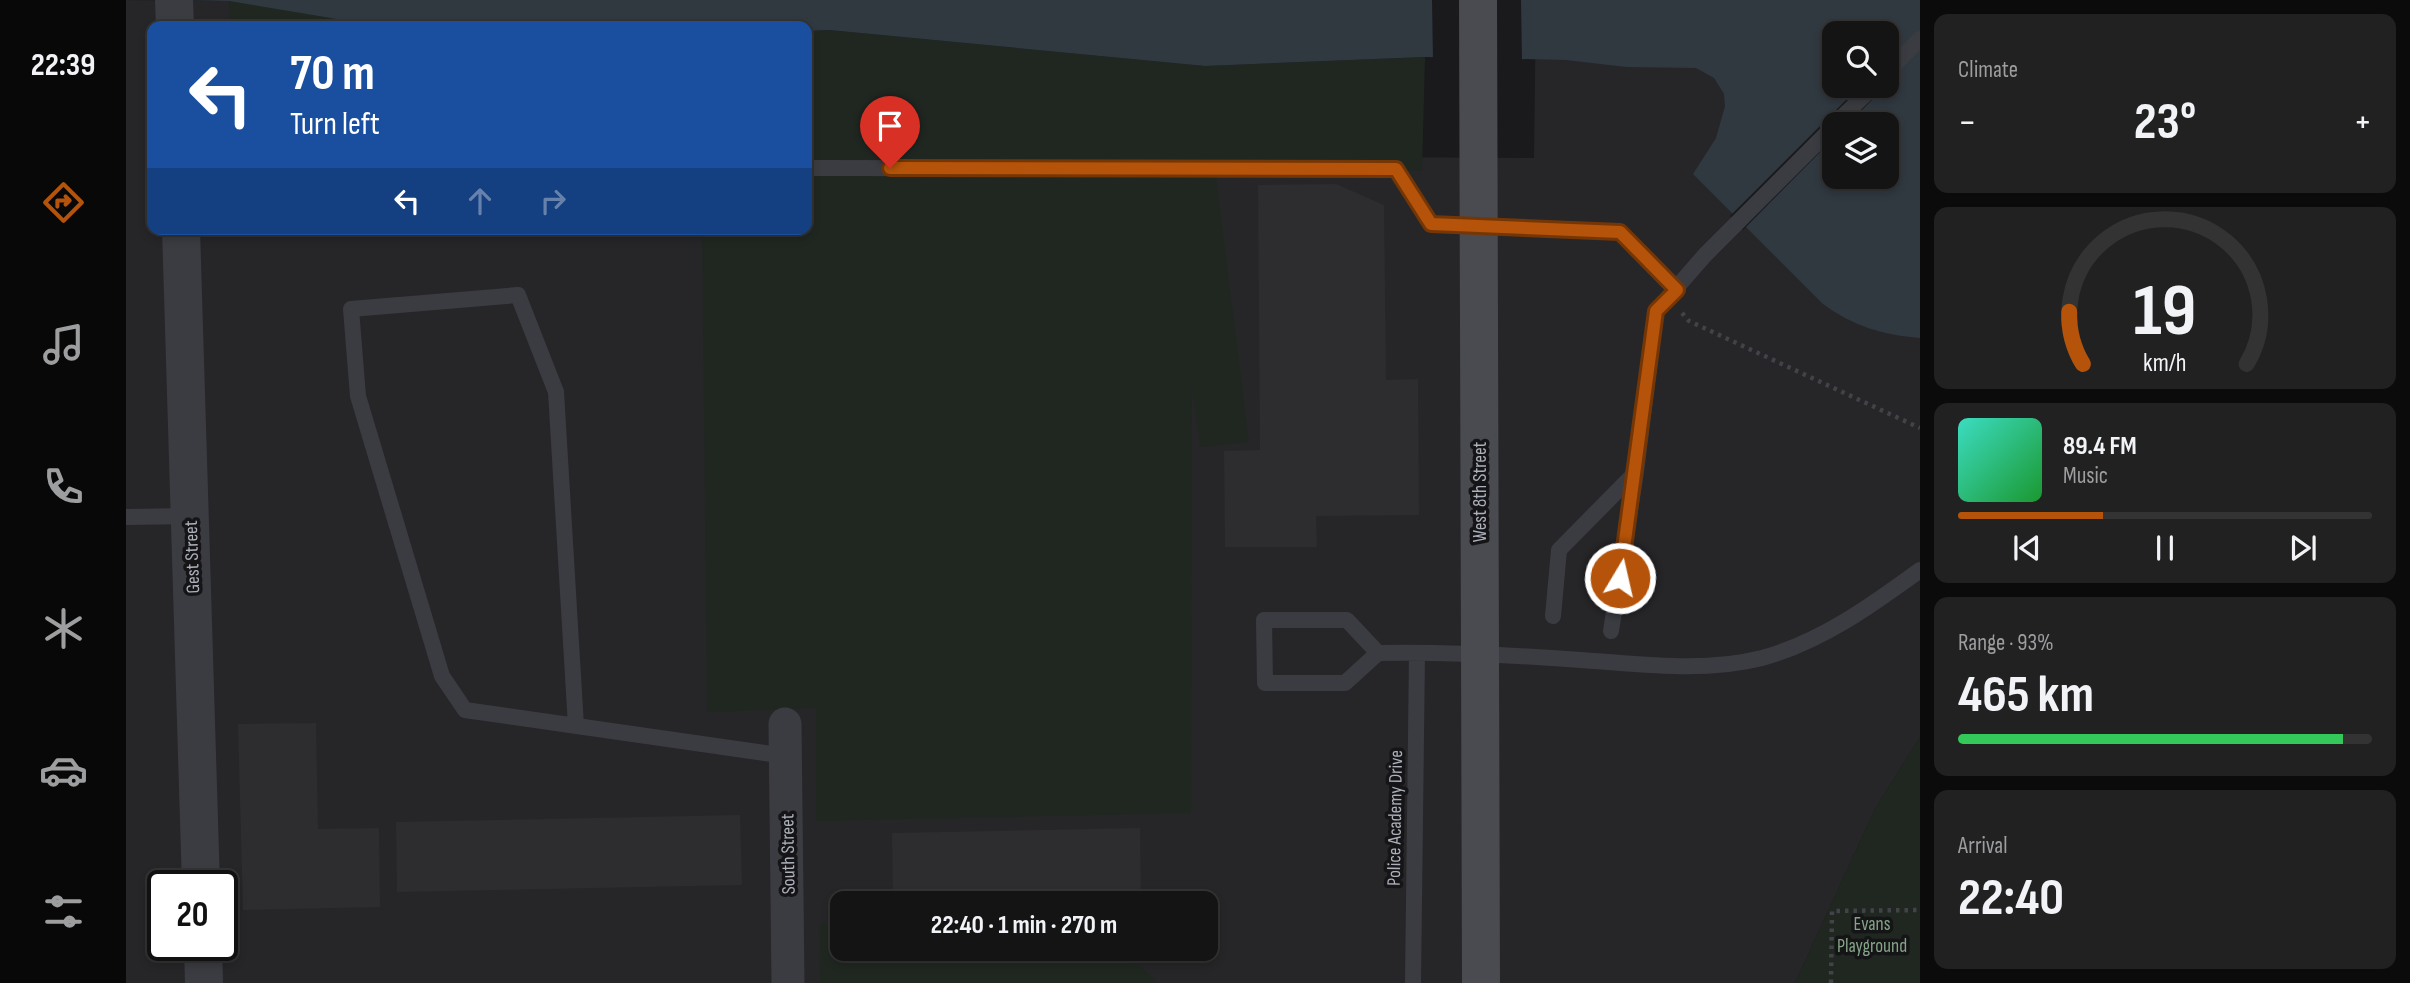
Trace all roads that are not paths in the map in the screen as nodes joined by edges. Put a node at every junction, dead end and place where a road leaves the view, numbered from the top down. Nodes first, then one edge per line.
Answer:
1 (174, 0) edge
2 (1478, 0) edge
3 (175, 21) edge
4 (1920, 39) edge
5 (1899, 60) edge
6 (1862, 98) edge
7 (1848, 112) edge
8 (1822, 138) edge
9 (812, 168) edge
10 (181, 235) edge
11 (1672, 294) junction
12 (1636, 472) junction
13 (190, 516) junction
14 (126, 517) edge
15 (1920, 570) edge
16 (1553, 616) dead end
17 (1611, 631) dead end
18 (1378, 653) junction
19 (1417, 653) junction
20 (576, 726) junction
21 (785, 740) joint
22 (201, 870) edge
23 (203, 961) edge
24 (204, 983) edge
25 (788, 983) edge
26 (1413, 983) edge
27 (1481, 983) edge

1 - 3 street
2 - 27 main road, West 8th Street, bridge
4 - 5 lane
6 - 7 lane
8 - 11 lane
9 - 11 lane
10 - 13 street, Gest Street
11 - 12 lane
12 - 16 lane
12 - 17 lane
13 - 14 lane
13 - 22 street, Gest Street
15 - 19 lane
18 - 18 lane
18 - 19 lane
19 - 26 lane, Police Academy Drive
20 - 20 lane
20 - 21 lane
21 - 25 street, South Street
23 - 24 street

